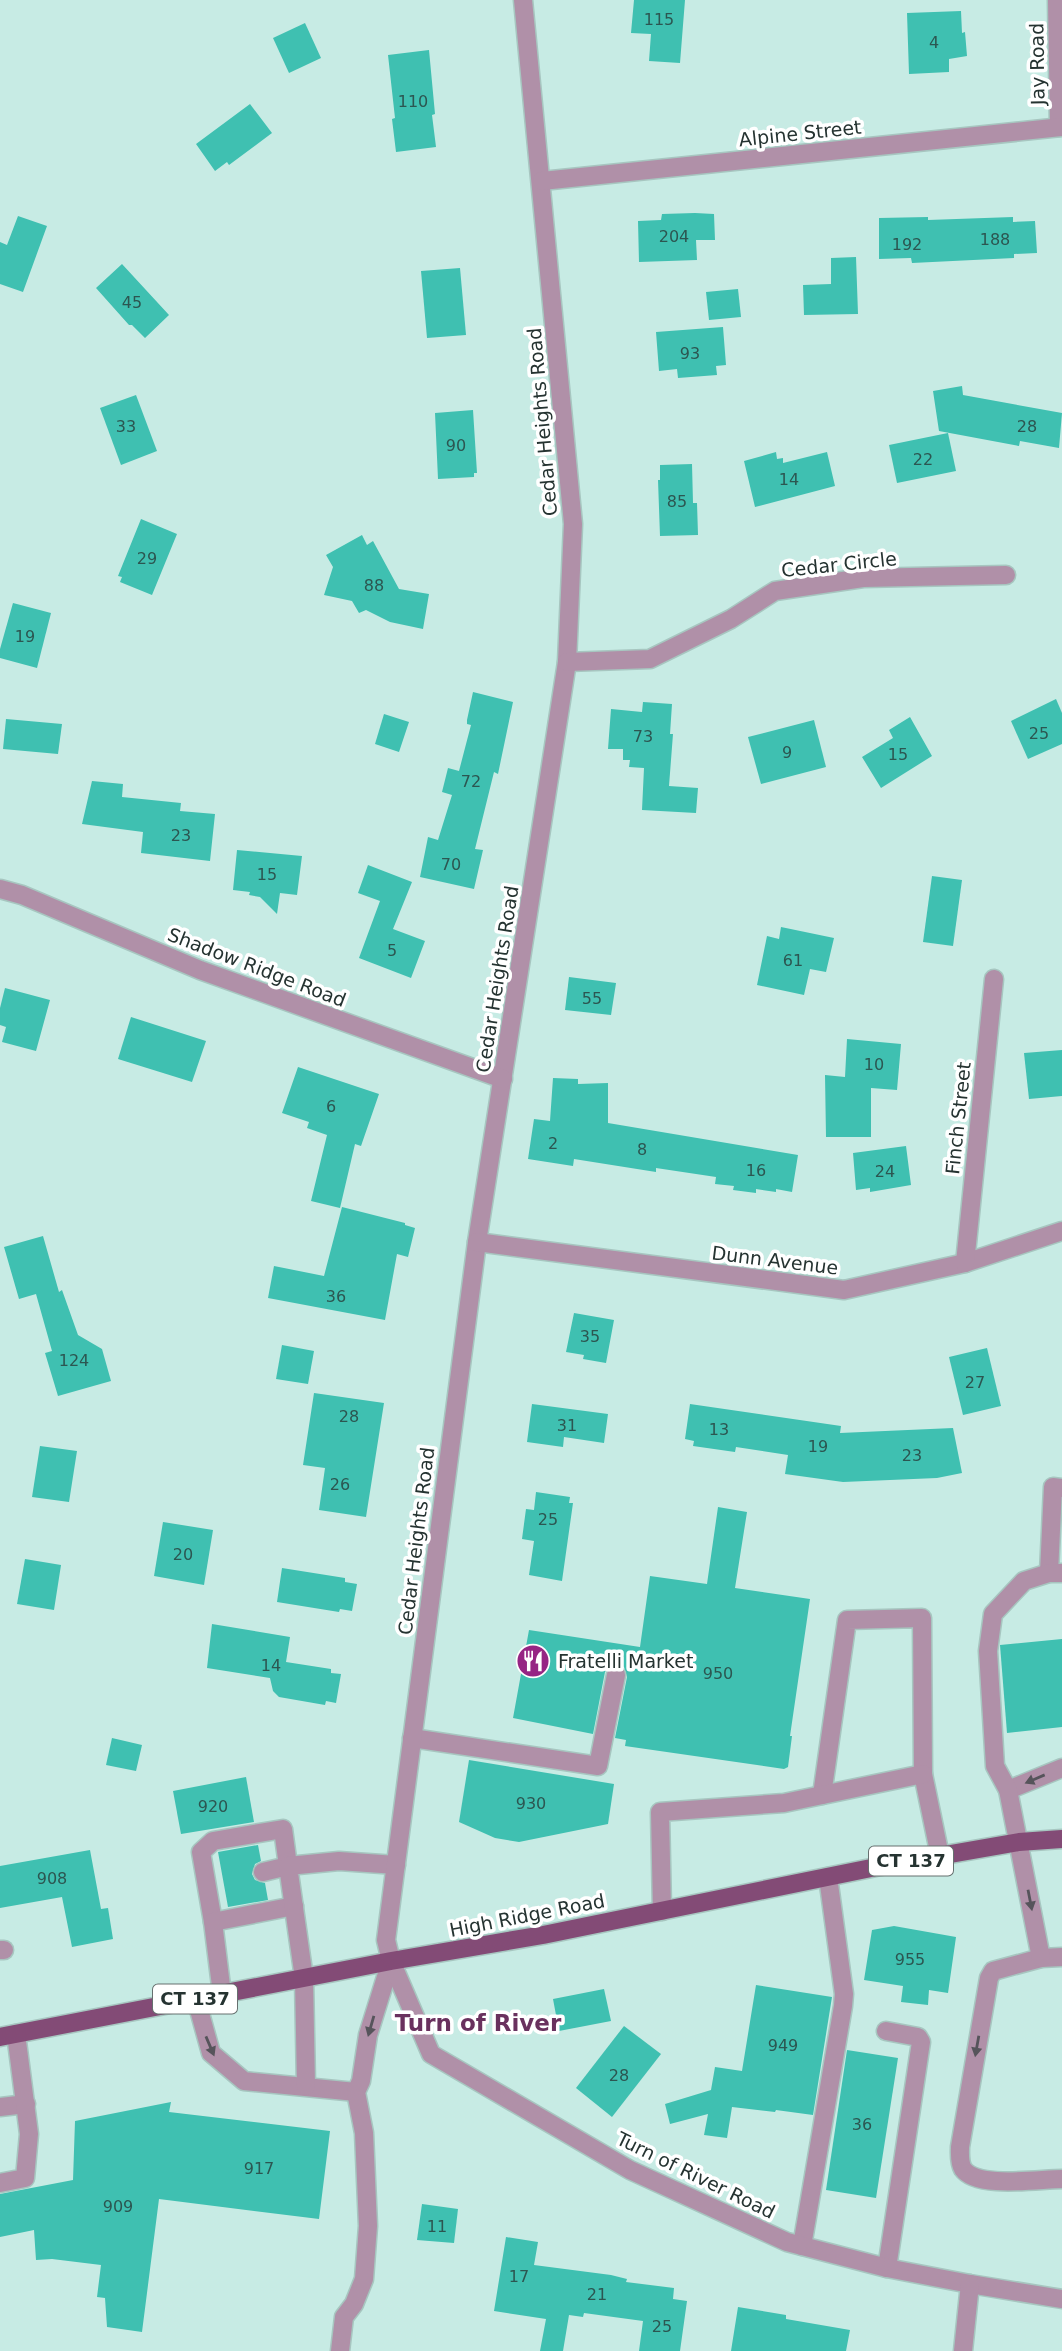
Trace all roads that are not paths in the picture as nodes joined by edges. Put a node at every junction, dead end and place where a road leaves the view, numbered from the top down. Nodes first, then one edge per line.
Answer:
1 (523, 0) edge
2 (1057, 0) edge
3 (1061, 127) edge
4 (542, 181) junction
5 (1006, 575) dead end
6 (567, 662) junction
7 (0, 889) edge
8 (994, 979) dead end
9 (503, 1079) junction
10 (1062, 1231) edge
11 (477, 1242) junction
12 (965, 1263) junction
13 (1062, 1488) edge
14 (1056, 1573) edge
15 (616, 1675) dead end
16 (412, 1738) junction
17 (1062, 1768) edge
18 (923, 1774) junction
19 (1008, 1790) junction
20 (822, 1795) junction
21 (1062, 1839) edge
22 (1019, 1842) junction
23 (940, 1856) junction
24 (396, 1865) junction
25 (288, 1866) junction
26 (263, 1872) dead end
27 (828, 1877) junction
28 (294, 1906) junction
29 (662, 1911) junction
30 (212, 1922) junction
31 (1062, 1957) edge
32 (1041, 1958) junction
33 (391, 1961) junction
34 (304, 1978) junction
35 (222, 1994) junction
36 (196, 1999) junction
37 (886, 2031) dead end
38 (8, 2036) edge
39 (306, 2086) junction
40 (356, 2092) junction
41 (26, 2104) junction
42 (0, 2107) edge
43 (1062, 2179) edge
44 (0, 2183) edge
45 (802, 2246) junction
46 (887, 2268) junction
47 (970, 2284) junction
48 (1062, 2299) edge
49 (340, 2351) edge
50 (962, 2351) edge

1 - 4 street, Cedar Heights Road
2 - 3 street, Jay Road
3 - 4 street, Alpine Street
4 - 6 street, Cedar Heights Road
5 - 6 street, Cedar Circle
6 - 9 street, Cedar Heights Road
7 - 9 street, Shadow Ridge Road
8 - 12 street, Finch Street
9 - 11 street, Cedar Heights Road
10 - 12 street, Dunn Avenue
11 - 12 street, Dunn Avenue
11 - 16 street, Cedar Heights Road
13 - 14 street
14 - 19 street
15 - 16 street
16 - 24 street, Cedar Heights Road
17 -> 19 street
18 - 20 street
18 - 20 street
18 - 23 street
19 - 22 street
20 - 29 street
21 - 22 main road, High Ridge Road / CT 137
22 - 23 main road, High Ridge Road / CT 137
22 -> 32 street
23 - 27 main road, High Ridge Road / CT 137
24 - 25 street
24 - 33 street, Cedar Heights Road
25 - 26 street
25 - 28 street
25 - 30 street
27 - 29 main road, High Ridge Road / CT 137
27 - 45 street
28 - 30 street
28 - 34 street
29 - 33 main road, High Ridge Road / CT 137
30 - 35 street
31 - 32 street
32 -> 43 street
33 - 34 main road, High Ridge Road / CT 137
33 -> 40 street
33 - 45 street, Turn of River Road
34 - 35 main road, High Ridge Road / CT 137
34 - 39 street
35 - 36 main road, High Ridge Road / CT 137
36 - 38 main road, High Ridge Road / CT 137
36 -> 39 street
37 - 46 street
38 - 41 street
39 - 40 street
40 - 49 street
41 - 42 street
41 - 44 street
45 - 46 street, Turn of River Road
46 - 47 street, Turn of River Road
47 - 48 street, Turn of River Road
47 - 50 street

